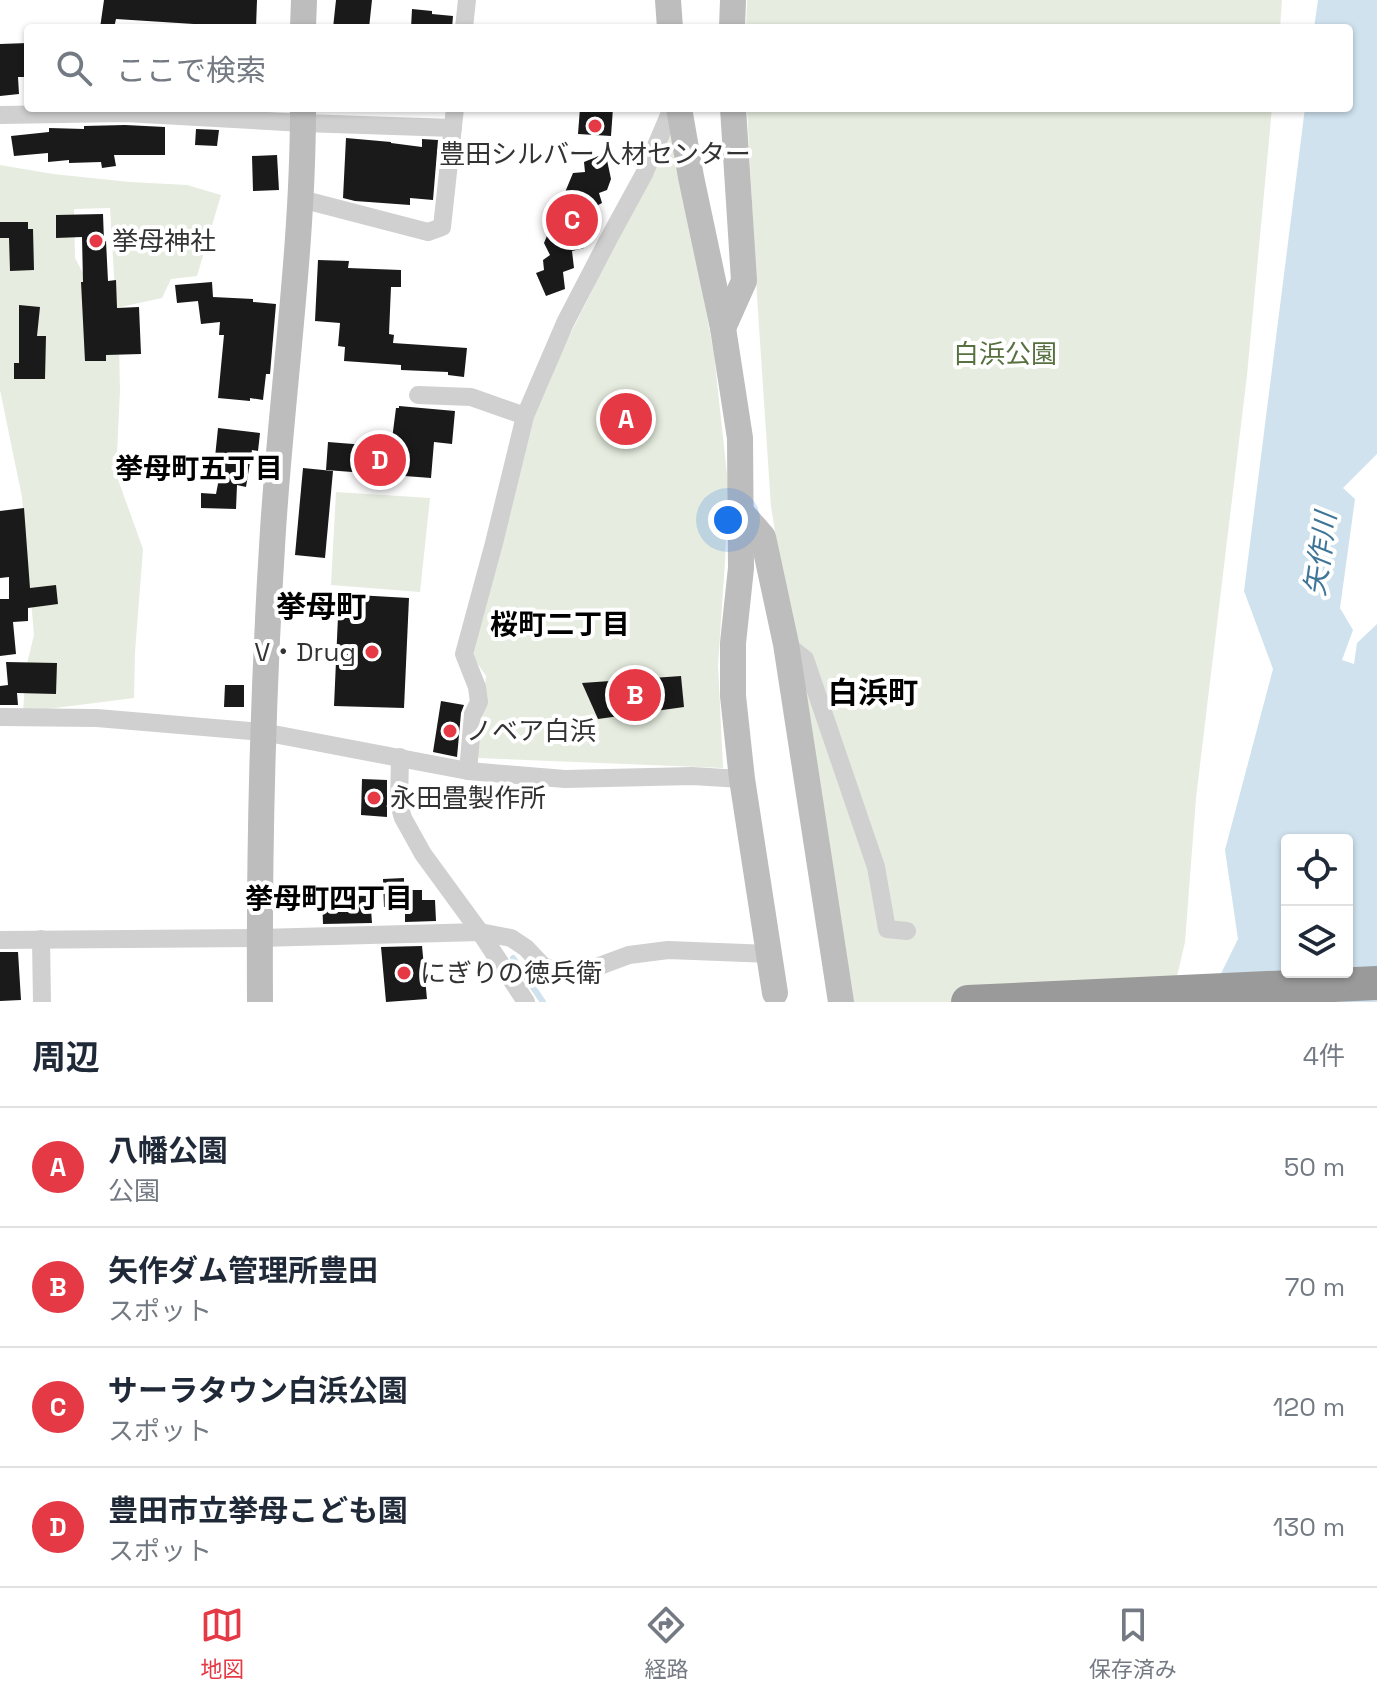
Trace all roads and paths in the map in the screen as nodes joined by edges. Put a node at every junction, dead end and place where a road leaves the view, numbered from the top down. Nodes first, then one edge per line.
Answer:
1 (304, 0) edge
2 (467, 0) edge
3 (668, 0) edge
4 (733, 0) edge
5 (303, 24) edge
6 (464, 24) edge
7 (670, 24) edge
8 (732, 24) edge
9 (455, 112) edge
10 (670, 112) edge
11 (680, 112) edge
12 (733, 112) edge
13 (0, 115) edge
14 (303, 116) edge
15 (453, 128) junction
16 (301, 199) junction
17 (723, 328) junction
18 (418, 395) dead end
19 (525, 416) junction
20 (742, 513) junction
21 (786, 644) junction
22 (0, 717) edge
23 (263, 732) junction
24 (401, 758) junction
25 (468, 771) junction
26 (742, 779) junction
27 (907, 931) dead end
28 (480, 932) junction
29 (260, 938) junction
30 (41, 939) junction
31 (0, 940) edge
32 (770, 954) junction
33 (1377, 983) edge
34 (775, 993) dead end
35 (42, 1002) edge
36 (260, 1002) edge
37 (526, 1002) edge
38 (841, 1002) edge
39 (968, 1002) edge

1 - 5 street
2 - 6 street
3 - 7 street
4 - 8 street
9 - 15 street
10 - 19 street
11 - 17 street
12 - 17 street
13 - 14 street
14 - 15 street
14 - 16 street
15 - 16 street
16 - 23 street
17 - 20 street
18 - 19 street
19 - 25 street
20 - 21 street
20 - 26 street
21 - 27 street
21 - 38 street
22 - 23 street
23 - 24 street
23 - 29 street
24 - 25 street
24 - 28 street
25 - 26 street
26 - 32 street
28 - 29 street
28 - 32 street
28 - 37 street
29 - 30 street
29 - 36 street
30 - 31 street
30 - 35 street
32 - 34 street
33 - 39 highway

